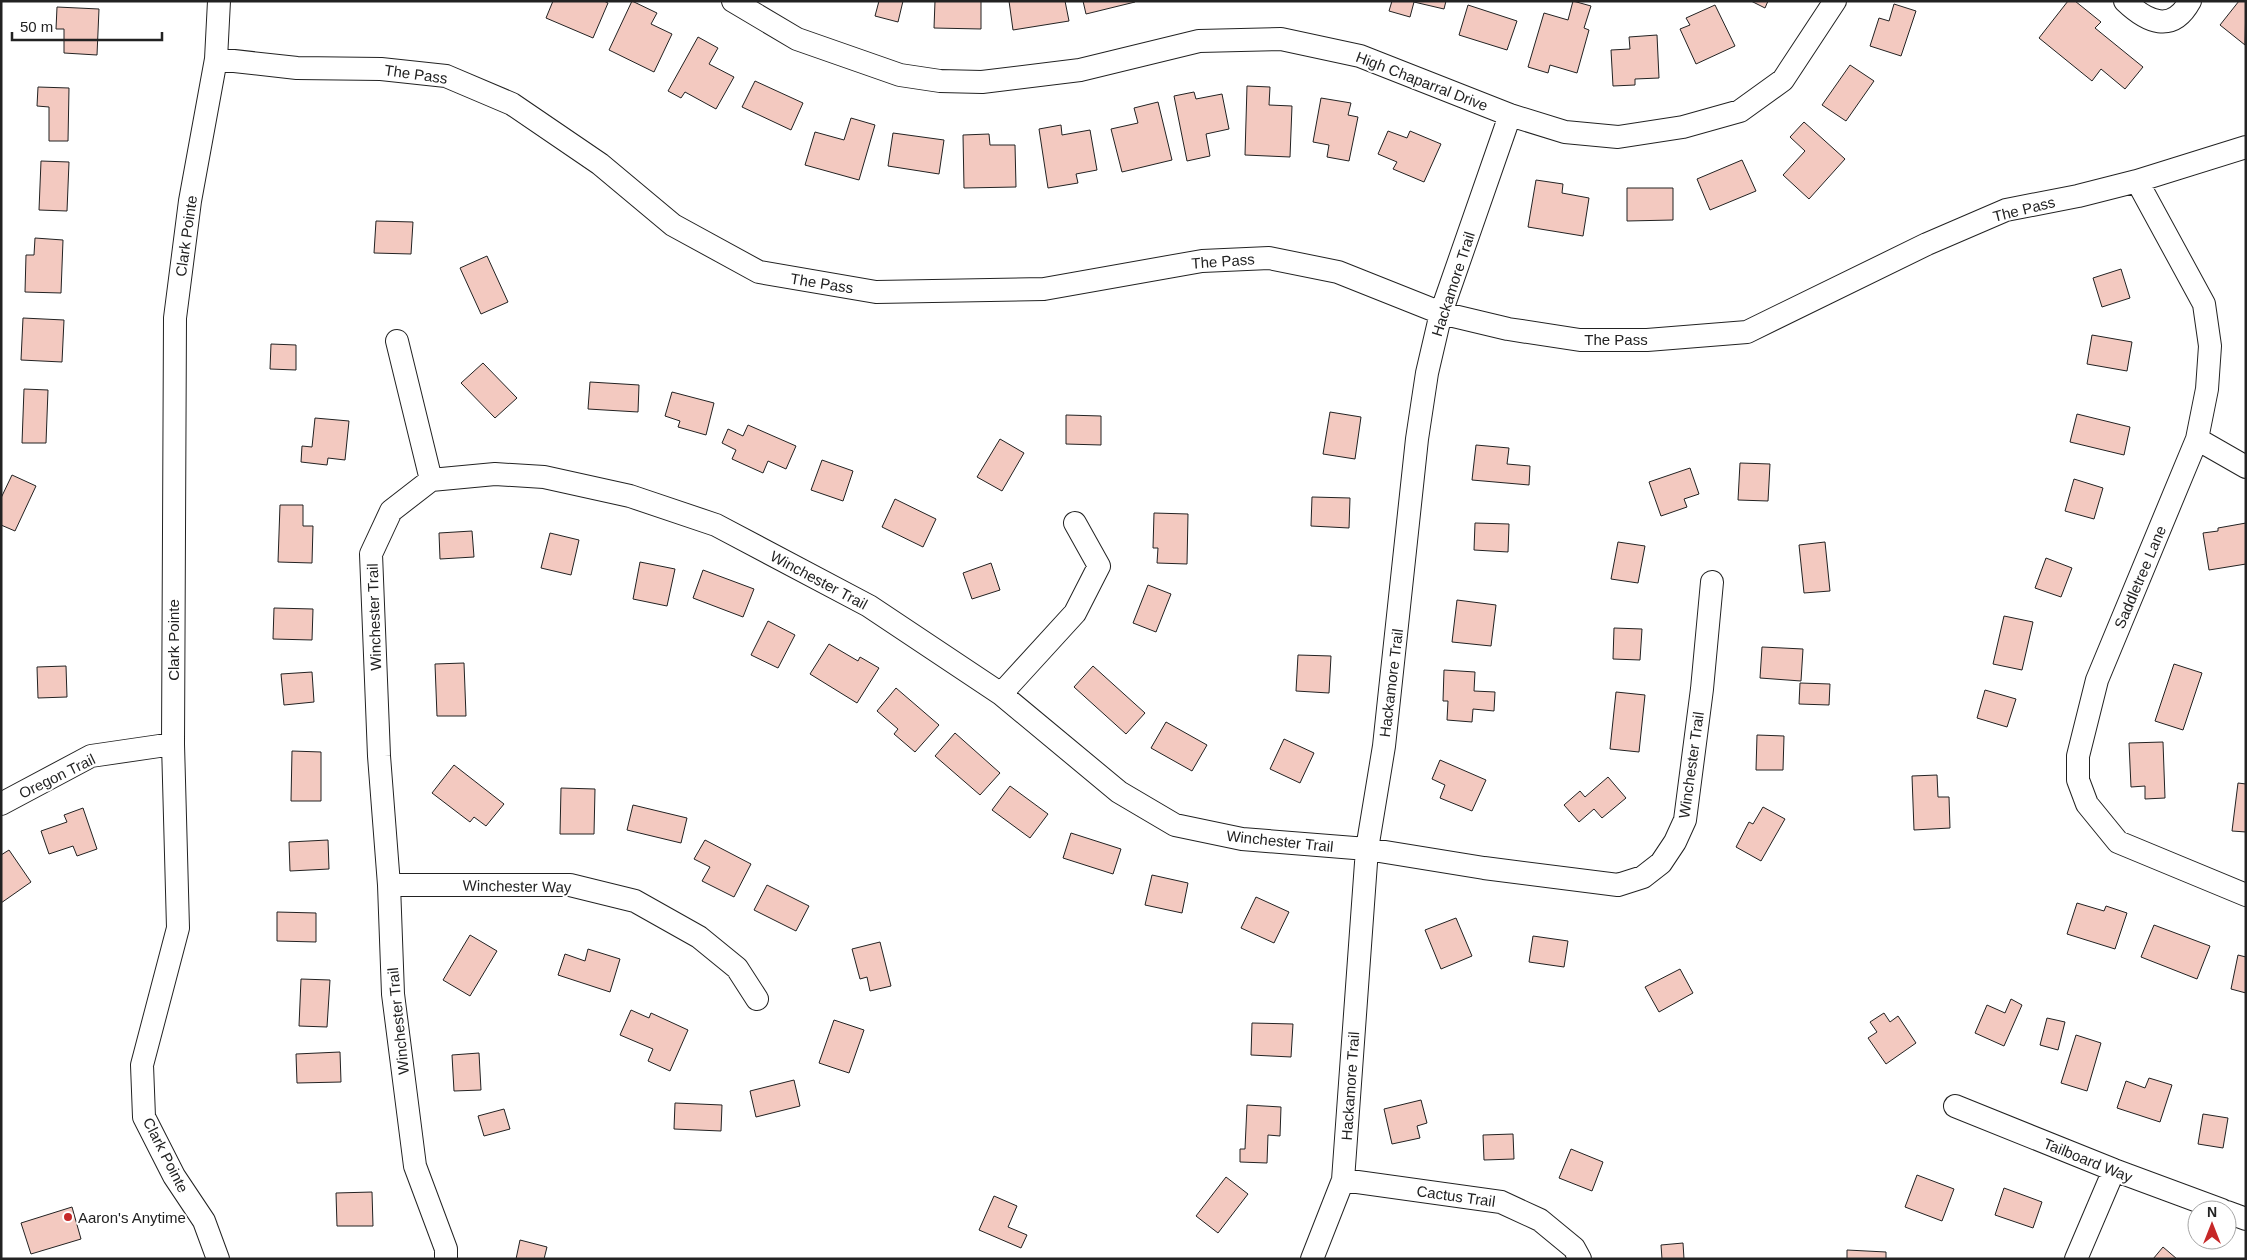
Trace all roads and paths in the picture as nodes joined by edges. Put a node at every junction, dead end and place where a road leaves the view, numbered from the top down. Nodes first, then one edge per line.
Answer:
1 (219, 1) edge
2 (733, 1) edge
3 (1834, 1) edge
4 (2125, 1) edge
5 (2190, 1) edge
6 (216, 59) junction
7 (1510, 114) junction
8 (2246, 147) edge
9 (2137, 181) junction
10 (1441, 313) junction
11 (397, 341) dead end
12 (2197, 439) junction
13 (2246, 467) edge
14 (431, 480) junction
15 (1075, 523) dead end
16 (1712, 582) dead end
17 (1001, 694) junction
18 (173, 744) junction
19 (1, 804) edge
20 (1367, 849) junction
21 (389, 884) junction
22 (2246, 895) edge
23 (757, 999) dead end
24 (1956, 1106) dead end
25 (2114, 1170) junction
26 (1343, 1180) junction
27 (2195, 1200) edge
28 (218, 1259) edge
29 (446, 1259) edge
30 (1312, 1259) edge
31 (1580, 1259) edge
32 (2076, 1259) edge

1 - 6 street, Clark Pointe
2 - 7 street, High Chaparral Drive
3 - 7 street, High Chaparral Drive
4 - 5 street
6 - 10 street, The Pass
6 - 18 street, Clark Pointe
7 - 10 street, Hackamore Trail
8 - 9 street, The Pass
9 - 10 street, The Pass
9 - 12 street, Saddletree Lane
10 - 20 street, Hackamore Trail
11 - 14 street
12 - 13 street
12 - 22 street, Saddletree Lane
14 - 17 street, Winchester Trail
14 - 21 street, Winchester Trail
15 - 17 street
16 - 20 street, Winchester Trail
17 - 20 street, Winchester Trail
18 - 19 street, Oregon Trail
18 - 28 street, Clark Pointe
20 - 26 street, Hackamore Trail
21 - 23 street, Winchester Way
21 - 29 street, Winchester Trail
24 - 25 street, Tailboard Way
25 - 27 street, Tailboard Way
25 - 32 street
26 - 30 street, Hackamore Trail
26 - 31 street, Cactus Trail

